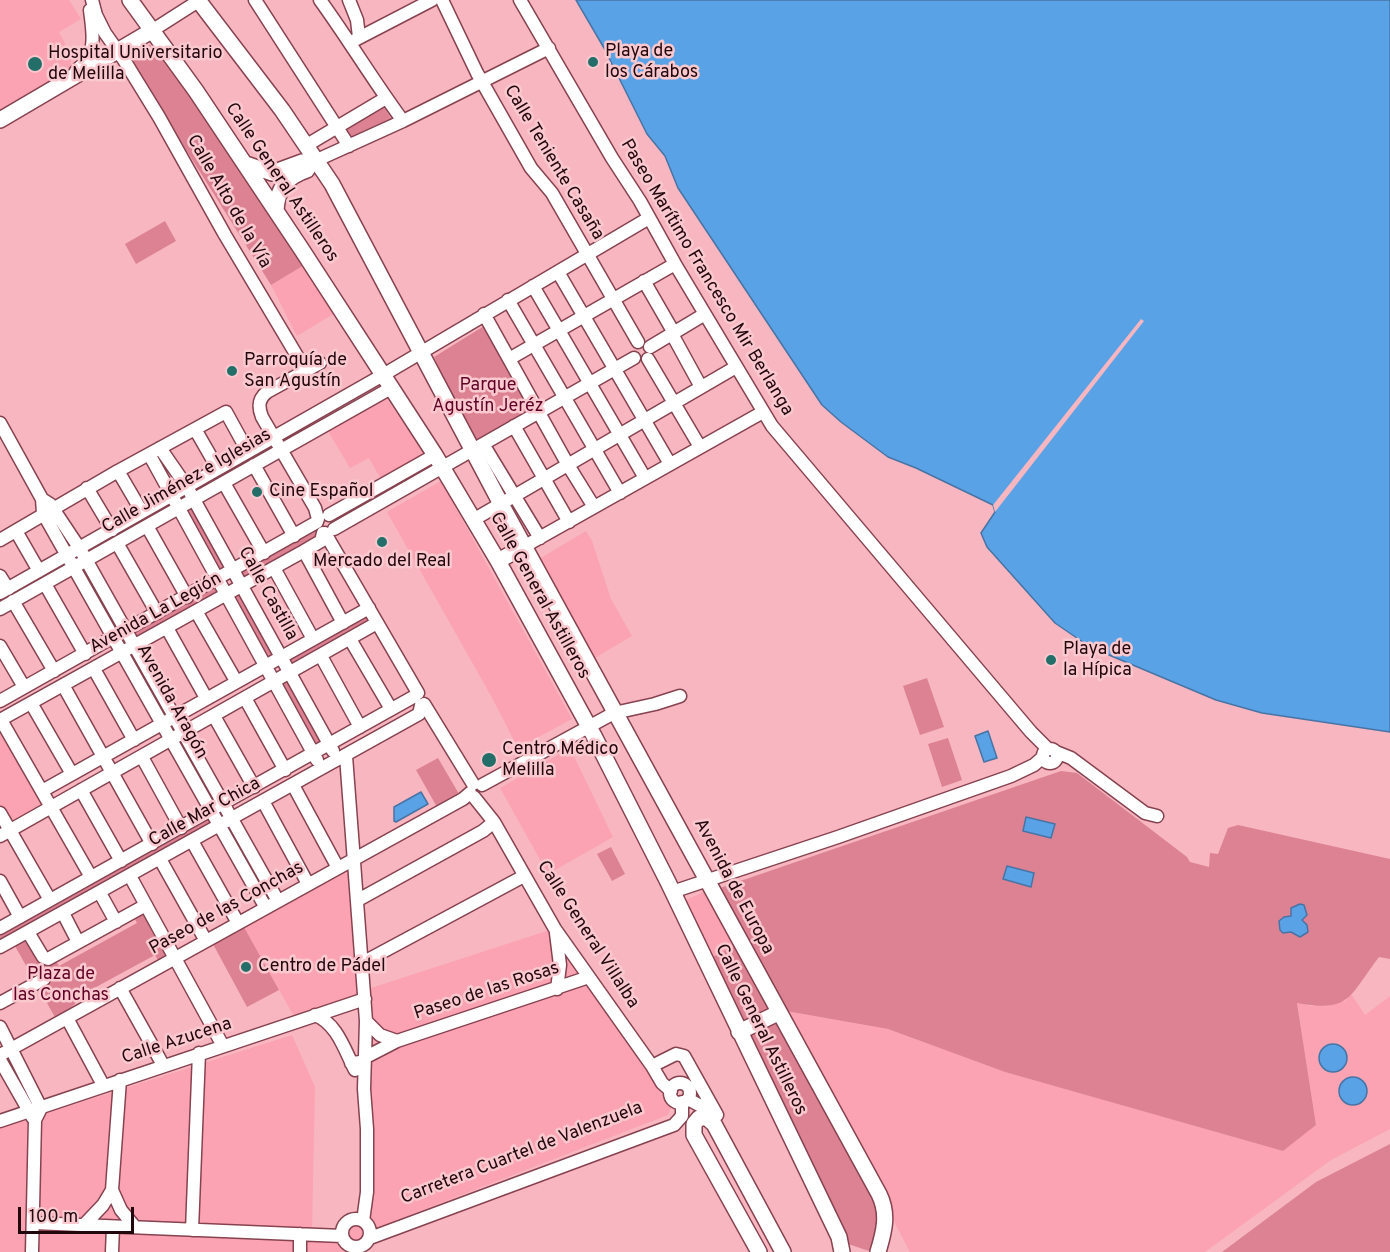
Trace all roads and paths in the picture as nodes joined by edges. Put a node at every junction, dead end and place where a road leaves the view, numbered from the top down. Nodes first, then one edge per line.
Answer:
1 (90, 0) edge
2 (130, 0) edge
3 (199, 0) edge
4 (255, 0) edge
5 (320, 0) edge
6 (349, 0) edge
7 (432, 0) edge
8 (442, 0) edge
9 (520, 0) edge
10 (153, 30) junction
11 (355, 39) junction
12 (115, 48) junction
13 (549, 48) junction
14 (68, 81) junction
15 (482, 81) junction
16 (384, 99) junction
17 (0, 120) edge
18 (399, 123) junction
19 (337, 127) junction
20 (307, 145) junction
21 (349, 146) junction
22 (246, 164) junction
23 (320, 164) junction
24 (276, 211) junction
25 (649, 218) junction
26 (587, 255) junction
27 (675, 264) junction
28 (558, 272) junction
29 (644, 282) junction
30 (533, 286) junction
31 (508, 300) junction
32 (612, 300) junction
33 (484, 315) junction
34 (705, 315) junction
35 (584, 316) junction
36 (559, 330) junction
37 (673, 334) junction
38 (638, 342) junction
39 (534, 345) junction
40 (421, 352) junction
41 (649, 353) junction
42 (634, 358) junction
43 (509, 359) junction
44 (320, 363) dead end
45 (736, 367) junction
46 (615, 369) junction
47 (306, 371) junction
48 (387, 382) junction
49 (589, 384) junction
50 (701, 387) junction
51 (564, 398) junction
52 (673, 403) junction
53 (538, 412) junction
54 (763, 412) junction
55 (645, 421) junction
56 (0, 423) edge
57 (514, 426) junction
58 (195, 429) junction
59 (620, 435) junction
60 (273, 438) junction
61 (477, 447) junction
62 (700, 447) junction
63 (160, 448) junction
64 (280, 450) junction
65 (595, 450) junction
66 (248, 452) junction
67 (148, 454) junction
68 (439, 462) junction
69 (670, 464) junction
70 (254, 465) junction
71 (568, 465) junction
72 (218, 469) junction
73 (118, 471) junction
74 (394, 478) junction
75 (544, 478) junction
76 (645, 478) junction
77 (224, 483) junction
78 (187, 487) junction
79 (87, 488) junction
80 (402, 491) junction
81 (620, 493) junction
82 (171, 496) junction
83 (194, 500) junction
84 (507, 500) junction
85 (594, 507) junction
86 (178, 510) junction
87 (48, 511) junction
88 (142, 512) junction
89 (474, 520) junction
90 (569, 522) junction
91 (324, 523) junction
92 (147, 526) junction
93 (112, 530) junction
94 (16, 531) junction
95 (294, 536) junction
96 (540, 538) junction
97 (0, 540) edge
98 (117, 543) junction
99 (525, 546) junction
100 (304, 551) junction
101 (264, 553) junction
102 (83, 554) junction
103 (67, 556) junction
104 (498, 561) junction
105 (74, 568) junction
106 (274, 568) junction
107 (233, 570) junction
108 (39, 571) junction
109 (0, 576) edge
110 (218, 579) junction
111 (45, 584) junction
112 (242, 586) junction
113 (4, 591) edge
114 (226, 595) junction
115 (187, 597) junction
116 (13, 601) junction
117 (369, 608) junction
118 (0, 609) edge
119 (196, 611) junction
120 (157, 614) junction
121 (343, 622) junction
122 (377, 623) junction
123 (167, 628) junction
124 (126, 631) junction
125 (114, 638) junction
126 (313, 639) junction
127 (350, 639) junction
128 (0, 646) edge
129 (135, 646) junction
130 (123, 652) junction
131 (85, 654) junction
132 (321, 656) junction
133 (281, 657) junction
134 (266, 666) junction
135 (94, 669) junction
136 (54, 671) junction
137 (290, 673) junction
138 (236, 681) junction
139 (275, 681) junction
140 (63, 685) junction
141 (24, 687) junction
142 (680, 696) dead end
143 (206, 698) junction
144 (245, 698) junction
145 (419, 700) junction
146 (0, 701) edge
147 (31, 703) junction
148 (391, 709) junction
149 (614, 713) junction
150 (175, 716) junction
151 (214, 716) junction
152 (1, 720) edge
153 (163, 723) junction
154 (589, 726) junction
155 (360, 727) junction
156 (178, 736) junction
157 (134, 740) junction
158 (330, 744) junction
159 (313, 753) junction
160 (1050, 756) junction
161 (104, 757) junction
162 (142, 757) junction
163 (342, 758) junction
164 (322, 769) junction
165 (285, 770) junction
166 (113, 773) junction
167 (72, 774) junction
168 (293, 785) junction
169 (254, 787) junction
170 (81, 790) junction
171 (476, 790) junction
172 (42, 791) junction
173 (263, 801) junction
174 (223, 804) junction
175 (51, 807) junction
176 (211, 812) junction
177 (0, 814) edge
178 (1157, 816) dead end
179 (231, 819) junction
180 (494, 822) junction
181 (218, 826) junction
182 (181, 828) junction
183 (5, 833) edge
184 (192, 841) junction
185 (152, 844) junction
186 (160, 859) junction
187 (354, 859) junction
188 (121, 861) junction
189 (338, 868) junction
190 (130, 876) junction
191 (524, 876) junction
192 (91, 877) junction
193 (708, 880) junction
194 (0, 881) edge
195 (308, 884) junction
196 (100, 892) junction
197 (672, 892) junction
198 (50, 900) junction
199 (358, 900) junction
200 (278, 901) junction
201 (147, 905) junction
202 (266, 909) junction
203 (63, 913) junction
204 (20, 917) junction
205 (116, 922) junction
206 (238, 924) junction
207 (0, 928) edge
208 (555, 928) junction
209 (28, 932) junction
210 (206, 941) junction
211 (78, 942) junction
212 (0, 948) edge
213 (175, 957) junction
214 (362, 963) junction
215 (589, 977) junction
216 (44, 979) dead end
217 (120, 988) junction
218 (556, 989) junction
219 (365, 999) junction
220 (0, 1003) edge
221 (341, 1006) junction
222 (778, 1012) junction
223 (315, 1015) junction
224 (66, 1018) junction
225 (366, 1021) junction
226 (328, 1022) junction
227 (0, 1027) edge
228 (739, 1032) junction
229 (397, 1041) junction
230 (223, 1046) junction
231 (12, 1049) junction
232 (199, 1053) junction
233 (0, 1057) edge
234 (366, 1058) junction
235 (351, 1063) junction
236 (163, 1065) junction
237 (652, 1066) junction
238 (120, 1080) junction
239 (104, 1085) junction
240 (675, 1087) junction
241 (364, 1089) junction
242 (682, 1101) junction
243 (41, 1108) junction
244 (32, 1116) junction
245 (716, 1120) junction
246 (0, 1121) edge
247 (678, 1122) junction
248 (693, 1133) junction
249 (112, 1190) junction
250 (33, 1223) junction
251 (84, 1226) junction
252 (113, 1227) junction
253 (135, 1227) junction
254 (192, 1230) junction
255 (300, 1234) junction
256 (342, 1236) junction
257 (367, 1237) edge
258 (838, 1247) edge
259 (32, 1252) edge
260 (112, 1252) edge
261 (300, 1252) edge
262 (759, 1252) edge
263 (783, 1252) edge
264 (878, 1252) edge

1 - 12 street, Calle Alto de la Vía
1 - 14 street
2 - 10 main road, Calle General Astilleros
3 - 10 street
3 - 20 main road, Avenida de Europa
4 - 19 street
5 - 11 street
6 - 11 street
7 - 11 street
8 - 15 street, Calle Teniente Casaña
9 - 13 street, Paseo Marítimo Francesco Mir Berlanga
10 - 12 main road
10 - 22 main road, Calle General Astilleros
11 - 16 street
12 - 14 main road
12 - 47 street, Calle Alto de la Vía
13 - 15 street
13 - 25 street, Paseo Marítimo Francesco Mir Berlanga
14 - 17 main road
15 - 18 street
15 - 26 street, Calle Teniente Casaña
16 - 18 street
16 - 19 street
18 - 21 street
19 - 20 street
19 - 21 street
20 - 23 main road, Avenida de Europa
21 - 23 street
22 - 23 main road
22 - 24 main road, Calle General Astilleros
23 - 24 main road
23 - 40 main road, Avenida de Europa
24 - 48 main road, Calle General Astilleros
25 - 26 street
25 - 27 street, Paseo Marítimo Francesco Mir Berlanga
26 - 28 street
26 - 32 street, Calle Teniente Casaña
27 - 29 street
27 - 34 street, Paseo Marítimo Francesco Mir Berlanga
28 - 30 street
28 - 35 street
29 - 32 street
29 - 37 street
30 - 31 street
30 - 36 street
31 - 33 street
31 - 39 street
32 - 35 street
32 - 38 street, Calle Teniente Casaña
33 - 40 street
33 - 43 street
34 - 37 street
34 - 45 street, Paseo Marítimo Francesco Mir Berlanga
35 - 36 street
35 - 46 street
36 - 39 street
36 - 49 street
37 - 41 street
37 - 50 street
38 - 41 street
38 - 42 street
39 - 43 street
39 - 51 street
40 - 48 street
40 - 61 main road, Avenida de Europa
41 - 42 street
41 - 52 street
42 - 46 street
43 - 53 street
44 - 47 street
45 - 50 street
45 - 54 street, Paseo Marítimo Francesco Mir Berlanga
46 - 49 street
46 - 55 street
47 - 60 street, Calle General Villalba
48 - 60 street, Calle Jiménez e Iglesias
48 - 64 street, Calle Jiménez e Iglesias
48 - 68 main road, Calle General Astilleros
49 - 51 street
49 - 59 street
50 - 52 street
51 - 53 street
51 - 65 street
52 - 55 street
52 - 62 street
53 - 57 street
53 - 71 street
54 - 62 street
54 - 160 street, Paseo Marítimo Francesco Mir Berlanga
55 - 59 street
55 - 69 street
56 - 87 street
57 - 61 street
57 - 75 street
58 - 63 street
58 - 66 street
58 - 72 street
59 - 65 street
59 - 76 street
60 - 64 street, Calle General Villalba
60 - 66 street, Calle Jiménez e Iglesias
61 - 68 street
61 - 84 main road, Avenida de Europa
62 - 69 street
63 - 67 street
63 - 78 street, Calle Castilla
64 - 70 street, Calle Jiménez e Iglesias
64 - 91 street, Calle General Villalba
65 - 71 street
65 - 81 street
66 - 72 street, Calle Jiménez e Iglesias
67 - 73 street
67 - 82 street, Calle Castilla
68 - 74 street, Avenida La Legión
68 - 80 street, Avenida La Legión
68 - 89 main road, Calle General Astilleros
69 - 76 street
70 - 77 street, Calle Jiménez e Iglesias
70 - 95 street
71 - 75 street
71 - 85 street
72 - 78 street, Calle Jiménez e Iglesias
73 - 79 street
73 - 88 street
74 - 80 street
74 - 91 street, Avenida La Legión
75 - 84 street
75 - 90 street
76 - 81 street
77 - 83 street, Calle Jiménez e Iglesias
77 - 101 street
78 - 82 street, Calle Jiménez e Iglesias
78 - 83 street, Calle Castilla
79 - 87 street
79 - 93 street
80 - 91 street, Avenida La Legión
81 - 85 street
82 - 86 street, Calle Castilla
82 - 88 street, Calle Jiménez e Iglesias
83 - 86 street, Calle Jiménez e Iglesias
83 - 107 street, Calle Castilla
84 - 89 street
84 - 96 street
84 - 99 main road, Avenida de Europa
85 - 90 street
86 - 92 street, Calle Jiménez e Iglesias
86 - 110 street, Calle Castilla
87 - 94 street
87 - 102 street, Avenida Aragón
87 - 103 street, Avenida Aragón
88 - 93 street, Calle Jiménez e Iglesias
89 - 104 main road, Calle General Astilleros
90 - 96 street
91 - 95 street, Avenida La Legión
91 - 100 street, Avenida La Legión
91 - 117 street, Calle General Villalba
92 - 98 street, Calle Jiménez e Iglesias
92 - 115 street
93 - 102 street, Calle Jiménez e Iglesias
94 - 97 street
94 - 108 street
95 - 101 street, Avenida La Legión
96 - 99 street
98 - 102 street, Calle Jiménez e Iglesias
98 - 120 street
99 - 104 main road
99 - 149 main road, Avenida de Europa
100 - 106 street, Avenida La Legión
100 - 121 street
101 - 107 street, Avenida La Legión
102 - 103 street, Calle Jiménez e Iglesias
102 - 105 street, Calle Jiménez e Iglesias
102 - 124 street, Avenida Aragón
103 - 105 street, Avenida Aragón
103 - 108 street, Calle Jiménez e Iglesias
104 - 154 main road, Calle General Astilleros
105 - 111 street, Calle Jiménez e Iglesias
105 - 125 street, Avenida Aragón
106 - 112 street, Avenida La Legión
106 - 126 street
107 - 110 street, Avenida La Legión
107 - 112 street, Calle Castilla
108 - 113 street, Calle Jiménez e Iglesias
109 - 113 street
110 - 114 street, Calle Castilla
110 - 115 street, Avenida La Legión
111 - 116 street, Calle Jiménez e Iglesias
111 - 131 street
112 - 114 street, Avenida La Legión
112 - 133 street, Calle Castilla
114 - 119 street, Avenida La Legión
114 - 134 street, Calle Castilla
115 - 120 street, Avenida La Legión
116 - 118 street, Calle Jiménez e Iglesias
116 - 136 street
117 - 121 street
117 - 122 street, Calle General Villalba
119 - 123 street, Avenida La Legión
119 - 138 street
120 - 124 street, Avenida La Legión
121 - 126 street
122 - 127 street
122 - 145 street, Calle General Villalba
123 - 129 street, Avenida La Legión
123 - 143 street
124 - 125 street, Avenida La Legión
124 - 129 street, Avenida Aragón
125 - 130 street, Avenida Aragón
125 - 131 street, Avenida La Legión
126 - 133 street
127 - 132 street
127 - 148 street
128 - 141 street
129 - 130 street, Avenida La Legión
129 - 150 street, Avenida Aragón
130 - 135 street, Avenida La Legión
130 - 153 street, Avenida Aragón
131 - 136 street, Avenida La Legión
132 - 137 street
132 - 155 street
133 - 134 street
133 - 137 street, Calle Castilla
134 - 138 street
134 - 139 street, Calle Castilla
135 - 140 street, Avenida La Legión
135 - 157 street
136 - 141 street, Avenida La Legión
137 - 139 street
137 - 158 street, Calle Castilla
138 - 143 street
139 - 144 street
139 - 159 street, Calle Castilla
140 - 147 street, Avenida La Legión
140 - 161 street
141 - 146 street, Avenida La Legión
142 - 149 street, Paseo de las Conchas
143 - 150 street
144 - 151 street
144 - 165 street
145 - 148 street, Calle Mar Chica
145 - 163 street, Calle Mar Chica
145 - 171 street, Calle General Villalba
147 - 152 street, Avenida La Legión
147 - 167 street
148 - 155 street, Calle Mar Chica
149 - 154 street, Paseo de las Conchas
149 - 193 main road, Avenida de Europa
150 - 153 street
150 - 156 street, Avenida Aragón
151 - 156 street
151 - 169 street
152 - 172 street
153 - 156 street, Avenida Aragón
153 - 157 street
154 - 171 street, Paseo de las Conchas
154 - 197 main road, Calle General Astilleros
155 - 158 street, Calle Mar Chica
156 - 162 street
156 - 174 street, Avenida Aragón
156 - 176 street, Avenida Aragón
157 - 161 street
158 - 159 street, Calle Mar Chica
158 - 163 street, Calle Castilla
159 - 164 street, Calle Castilla
159 - 165 street, Calle Mar Chica
160 - 178 street
160 - 193 street
161 - 166 street
161 - 167 street
162 - 166 street
162 - 182 street
163 - 164 street, Calle Mar Chica
163 - 187 street
164 - 168 street, Calle Mar Chica
165 - 169 street, Calle Mar Chica
166 - 170 street
166 - 185 street
167 - 172 street
168 - 173 street, Calle Mar Chica
168 - 189 street
169 - 174 street, Calle Mar Chica
170 - 175 street
170 - 188 street
171 - 180 street, Calle General Villalba
171 - 187 street, Paseo de las Conchas
172 - 175 street
173 - 179 street, Calle Mar Chica
173 - 195 street
174 - 176 street, Calle Mar Chica
174 - 179 street, Avenida Aragón
175 - 183 street
175 - 192 street
176 - 181 street, Avenida Aragón
176 - 182 street, Calle Mar Chica
177 - 183 street
179 - 181 street, Calle Mar Chica
179 - 200 street, Avenida Aragón
180 - 191 street, Calle General Villalba
180 - 199 street
181 - 184 street, Calle Mar Chica
181 - 202 street, Avenida Aragón
182 - 185 street, Calle Mar Chica
183 - 198 street
184 - 186 street, Calle Mar Chica
184 - 206 street
185 - 188 street, Calle Mar Chica
186 - 190 street, Calle Mar Chica
186 - 210 street
187 - 189 street, Paseo de las Conchas
187 - 199 street
188 - 192 street, Calle Mar Chica
189 - 195 street, Paseo de las Conchas
190 - 196 street, Calle Mar Chica
190 - 201 street
191 - 208 street, Calle General Villalba
191 - 214 street
192 - 198 street, Calle Mar Chica
193 - 197 street
193 - 222 main road, Avenida de Europa
194 - 204 street
195 - 200 street, Paseo de las Conchas
196 - 203 street, Calle Mar Chica
196 - 205 street
197 - 228 main road, Calle General Astilleros
198 - 204 street, Calle Mar Chica
199 - 214 street
200 - 202 street, Paseo de las Conchas
201 - 205 street
201 - 213 street
202 - 206 street, Paseo de las Conchas
203 - 209 street, Calle Mar Chica
203 - 211 street
204 - 207 street, Calle Mar Chica
205 - 211 street
206 - 210 street, Paseo de las Conchas
208 - 215 street, Calle General Villalba
208 - 218 street
209 - 211 street
209 - 212 street, Calle Mar Chica
210 - 213 street, Paseo de las Conchas
213 - 217 street, Paseo de las Conchas
213 - 230 street
214 - 219 street
215 - 218 street, Paseo de las Rosas
215 - 237 street, Calle General Villalba
216 - 220 street
217 - 224 street, Paseo de las Conchas
217 - 236 street
218 - 229 street, Paseo de las Rosas
219 - 221 street, Calle Azucena
219 - 225 street
221 - 223 street, Calle Azucena
221 - 226 street
222 - 228 main road
222 - 264 main road, Avenida de Europa
223 - 226 street
223 - 230 street, Calle Azucena
224 - 231 street, Paseo de las Conchas
224 - 239 street
225 - 229 street, Paseo de las Rosas
225 - 234 street
226 - 235 street
227 - 231 street
228 - 258 main road, Calle General Astilleros
229 - 234 street, Paseo de las Rosas
230 - 232 street, Calle Azucena
231 - 233 street, Paseo de las Conchas
231 - 243 street
232 - 236 street, Calle Azucena
232 - 254 street
233 - 244 street
234 - 235 street, Paseo de las Rosas
234 - 241 street
235 - 241 street
236 - 238 street, Calle Azucena
237 - 240 street, Calle General Villalba
237 - 245 street
238 - 239 street, Calle Azucena
238 - 249 street
239 - 243 street, Calle Azucena
240 - 242 street
240 - 242 street
241 - 257 street
242 - 245 street
242 - 247 street
242 - 257 street, Carretera Cuartel de Valenzuela
243 - 244 street, Calle Azucena
244 - 246 street, Calle Azucena
244 - 250 street
245 - 248 main road
245 - 263 main road
247 - 248 street
247 - 257 street, Carretera Cuartel de Valenzuela
248 - 262 main road
249 - 251 street
249 - 253 street
250 - 251 street
250 - 259 street
251 - 252 street
252 - 253 street
252 - 260 street
253 - 254 street
254 - 255 street
255 - 256 street
255 - 261 street
256 - 257 street
256 - 257 street

